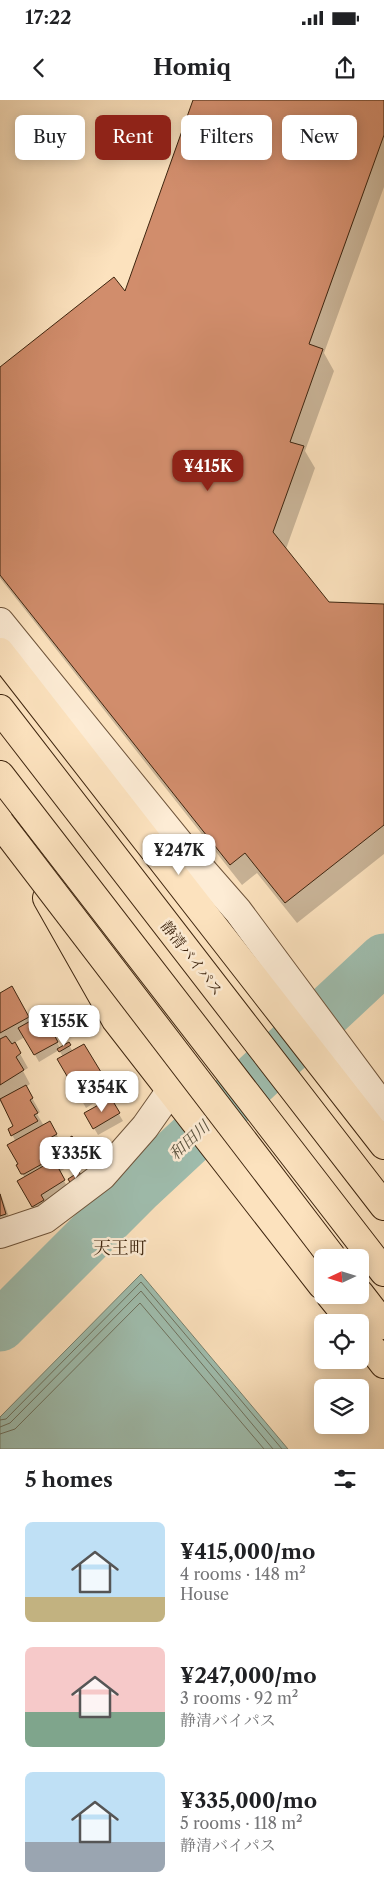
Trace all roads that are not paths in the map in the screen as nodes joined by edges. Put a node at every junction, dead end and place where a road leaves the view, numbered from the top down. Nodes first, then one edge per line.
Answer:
1 (0, 622) edge
2 (0, 652) edge
3 (0, 707) edge
4 (0, 776) edge
5 (0, 811) edge
6 (0, 823) edge
7 (171, 1090) junction
8 (384, 1108) edge
9 (384, 1145) edge
10 (384, 1189) edge
11 (384, 1206) edge
12 (0, 1234) edge
13 (325, 1249) edge
14 (384, 1272) edge
15 (314, 1275) edge
16 (337, 1304) edge
17 (368, 1304) edge
18 (345, 1314) edge
19 (384, 1325) edge
20 (369, 1345) edge
21 (384, 1364) edge

1 - 8 street
2 - 9 highway
3 - 10 highway
3 - 11 highway, 静清バイパス
4 - 14 highway
5 - 7 highway
6 - 13 highway, bridge
7 - 12 street
7 - 15 highway
16 - 18 highway
17 - 19 highway
20 - 21 highway

